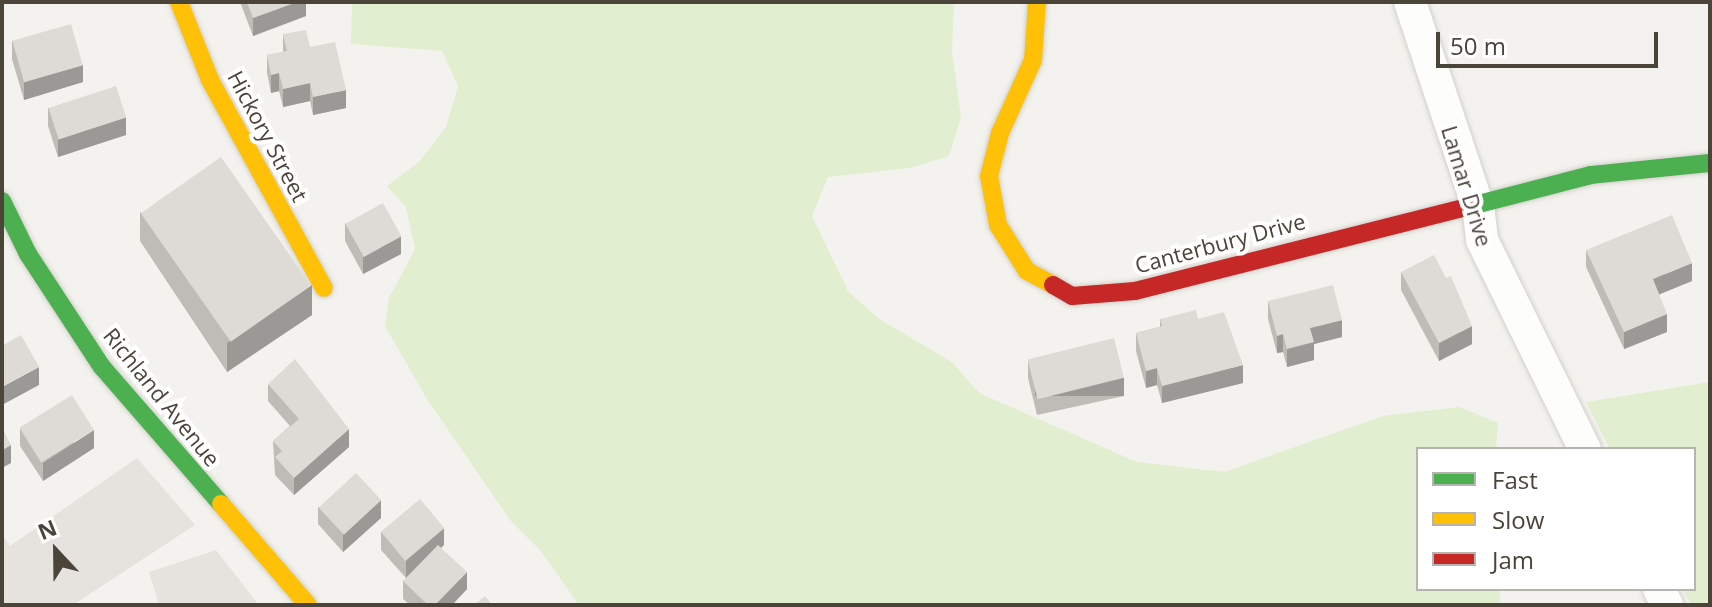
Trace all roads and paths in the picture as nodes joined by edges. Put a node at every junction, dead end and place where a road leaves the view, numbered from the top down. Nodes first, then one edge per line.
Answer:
1 (179, 2) edge
2 (1037, 2) edge
3 (1410, 2) edge
4 (1710, 163) edge
5 (2, 201) edge
6 (1478, 206) junction
7 (324, 288) dead end
8 (1584, 447) edge
9 (308, 605) edge

1 - 7 street, Hickory Street
2 - 6 street, Canterbury Drive
3 - 6 street, Lamar Drive
4 - 6 street, Canterbury Drive
5 - 9 street, Richland Avenue
6 - 8 street, Lamar Drive

